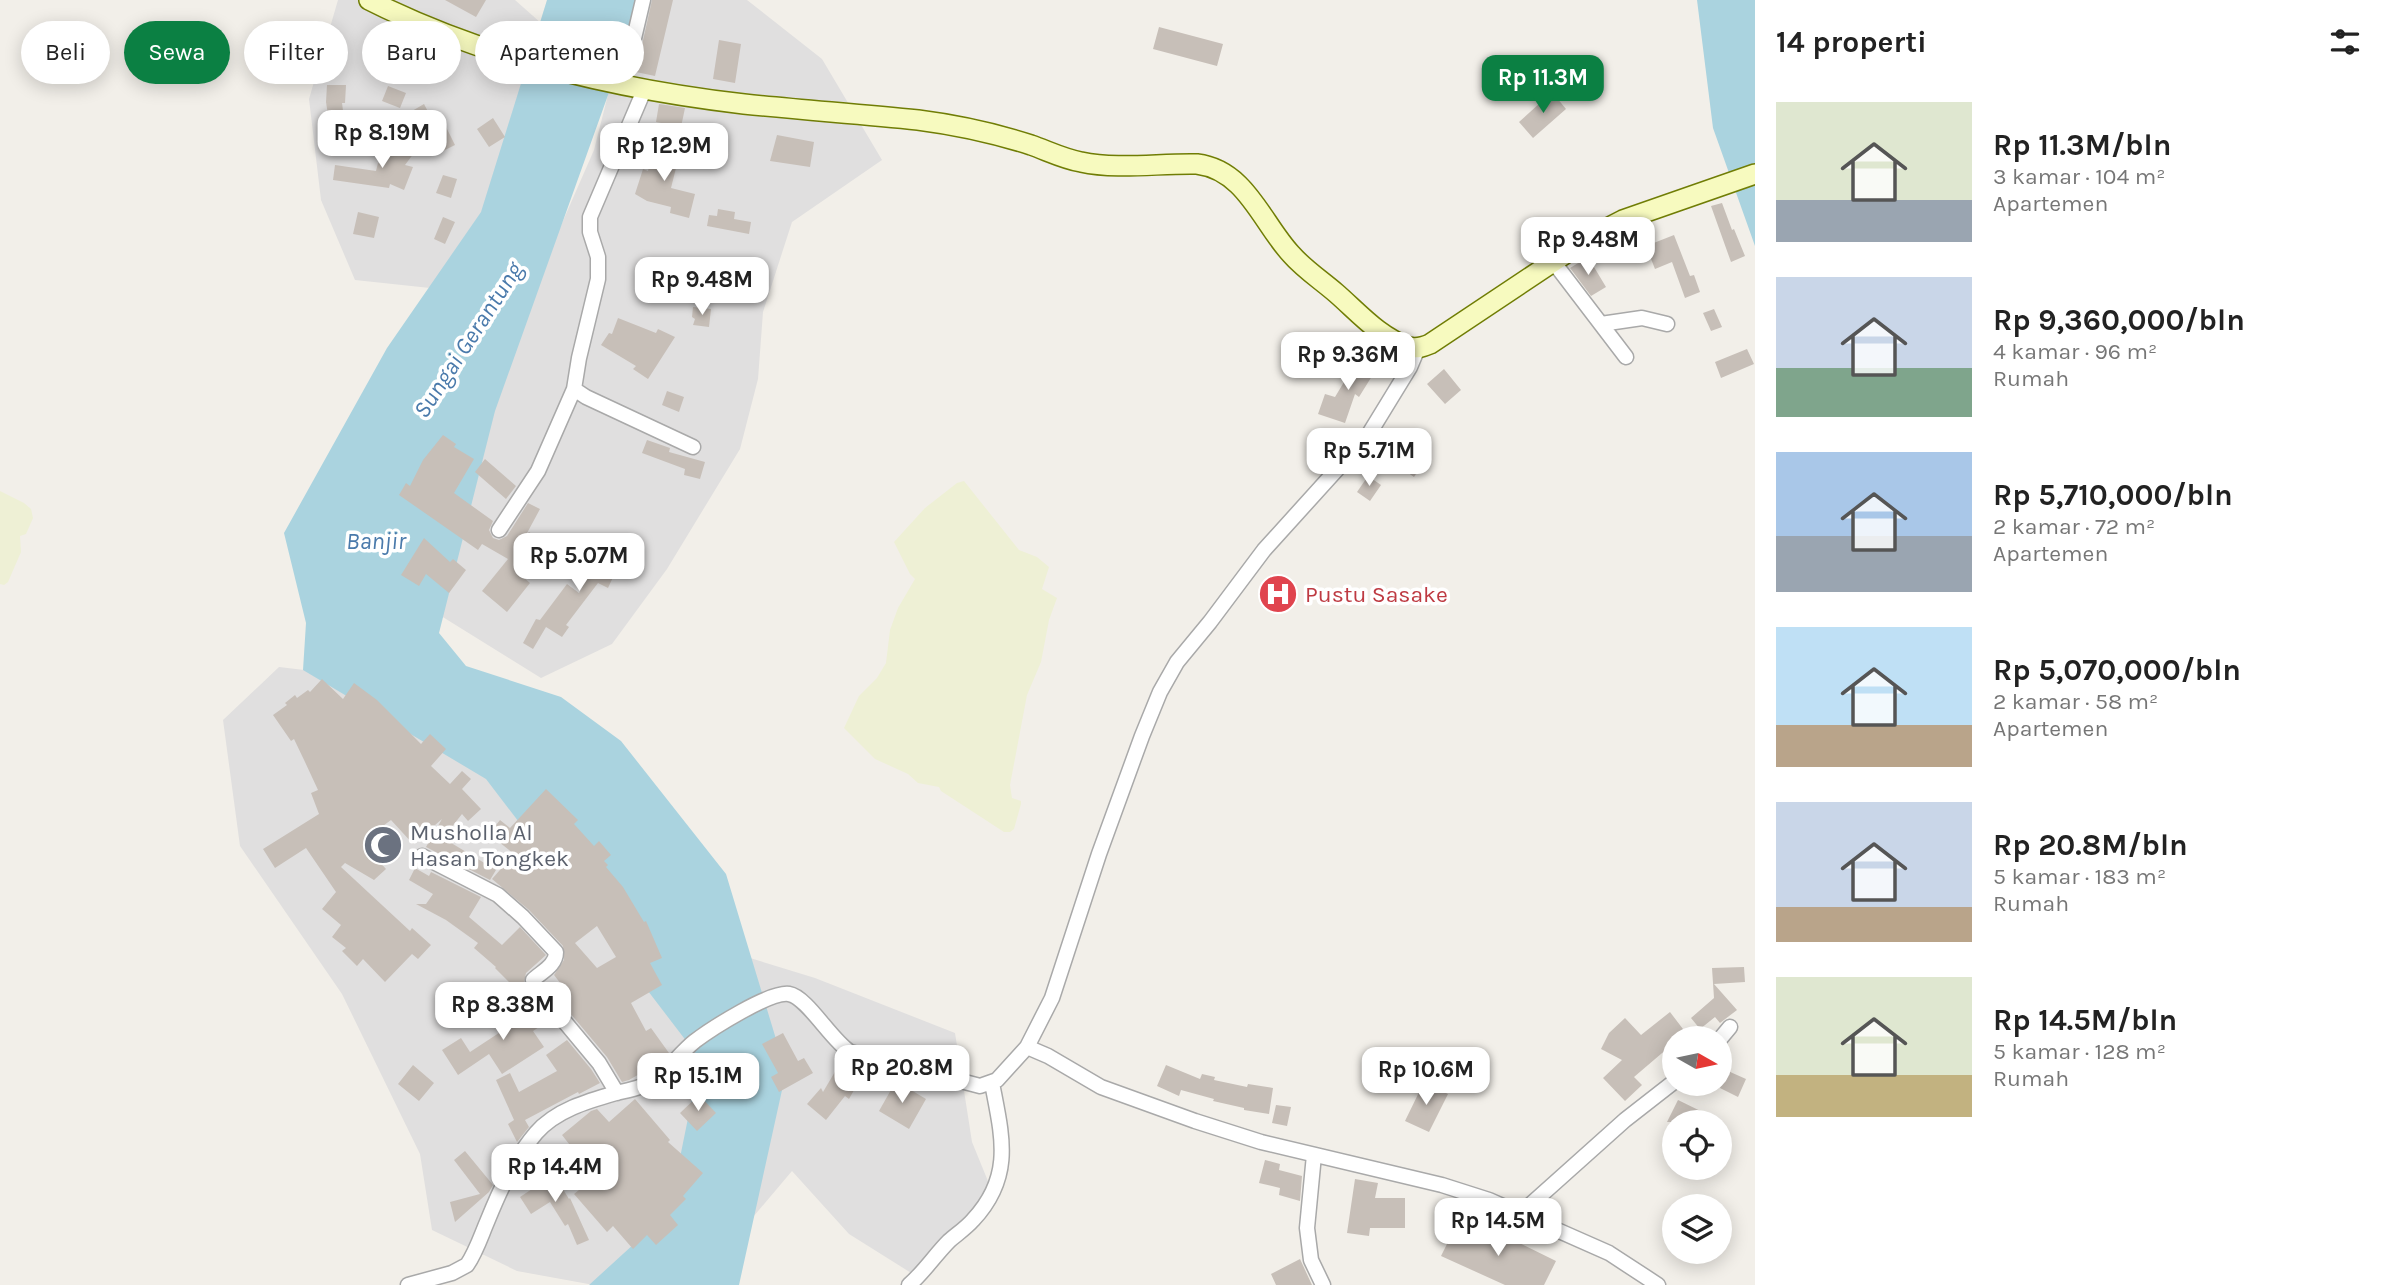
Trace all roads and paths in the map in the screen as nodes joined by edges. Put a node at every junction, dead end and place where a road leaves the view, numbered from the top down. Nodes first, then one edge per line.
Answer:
1 (369, 0) edge
2 (643, 0) edge
3 (638, 21) edge
4 (475, 45) edge
5 (621, 84) edge
6 (645, 88) junction
7 (1755, 174) edge
8 (1552, 260) junction
9 (1601, 324) junction
10 (1667, 324) dead end
11 (1418, 348) junction
12 (1626, 356) dead end
13 (575, 389) junction
14 (693, 447) dead end
15 (499, 530) dead end
16 (422, 856) dead end
17 (1027, 1047) junction
18 (992, 1083) junction
19 (1662, 1091) edge
20 (617, 1093) junction
21 (1314, 1155) junction
22 (1520, 1214) junction
23 (408, 1285) edge
24 (909, 1285) edge
25 (1323, 1285) edge
26 (1658, 1285) edge

1 - 4 street
2 - 3 street
5 - 6 street
6 - 11 street
6 - 13 street
7 - 8 street
8 - 9 street
8 - 11 street
9 - 10 street
9 - 12 street
11 - 17 street
13 - 14 street
13 - 15 street
16 - 20 street
17 - 18 street
17 - 21 street
18 - 20 street
18 - 24 street
19 - 22 street
20 - 23 street
21 - 22 street
21 - 25 street
22 - 26 street

